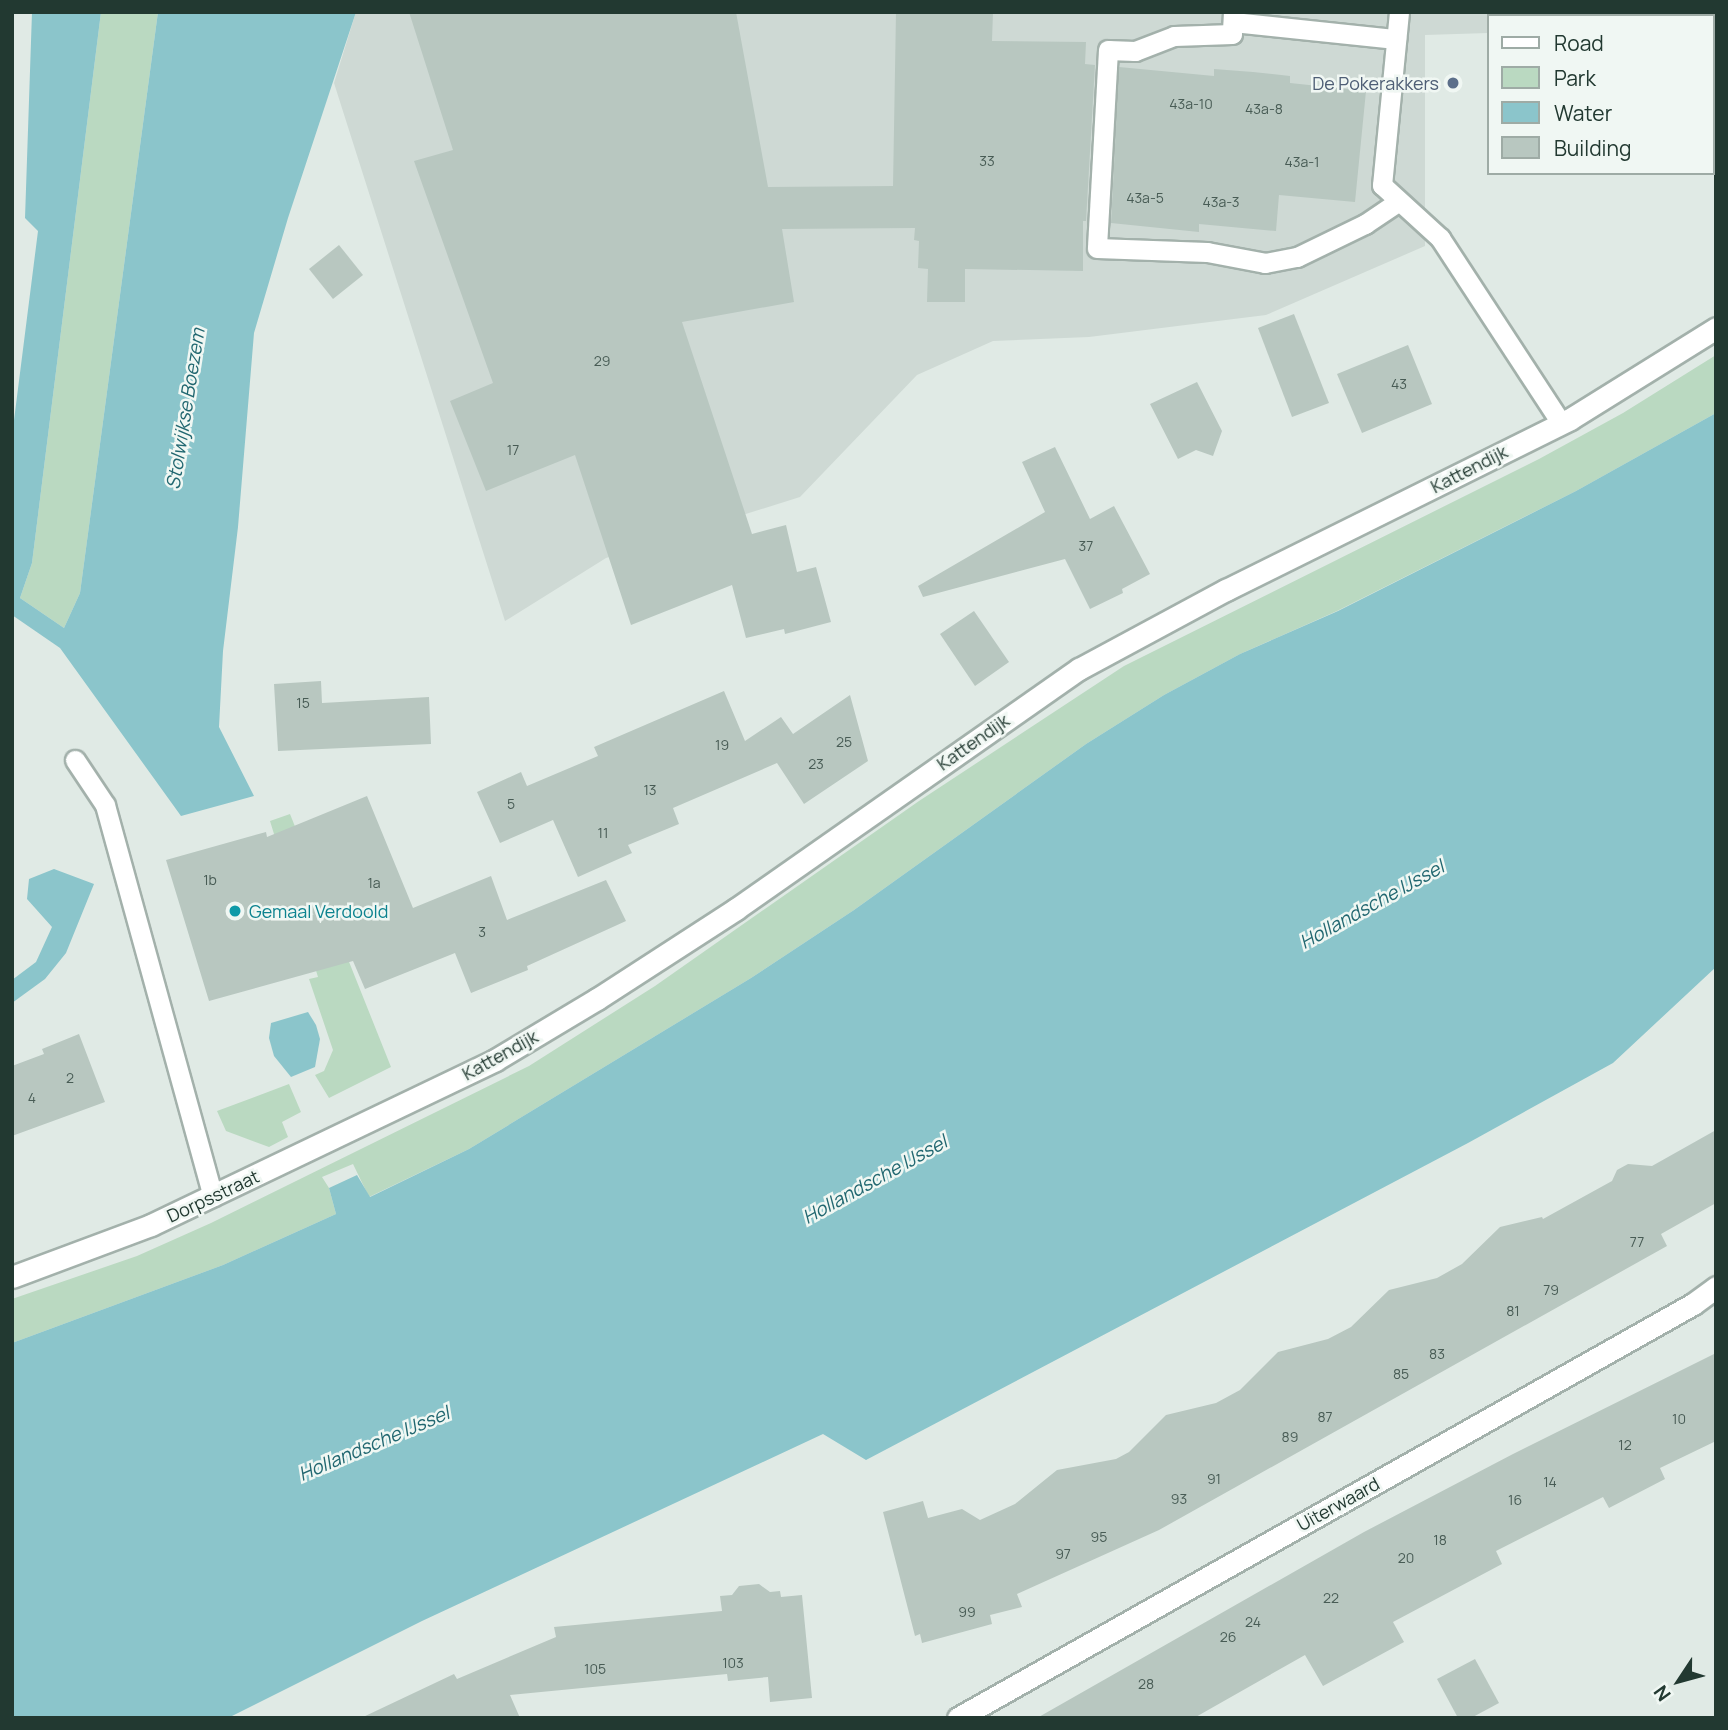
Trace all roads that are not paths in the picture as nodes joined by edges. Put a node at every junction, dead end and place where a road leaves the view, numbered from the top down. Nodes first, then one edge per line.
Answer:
1 (1399, 12) edge
2 (1233, 17) edge
3 (1396, 39) junction
4 (1399, 201) junction
5 (1716, 328) edge
6 (1561, 423) junction
7 (75, 760) dead end
8 (409, 1104) joint
9 (213, 1196) junction
10 (12, 1277) edge
11 (1716, 1287) edge
12 (958, 1718) edge

1 - 3 lane
2 - 3 lane
2 - 4 lane
3 - 4 lane
4 - 6 lane
5 - 6 street, Kattendijk
6 - 8 street, Kattendijk
7 - 9 lane
8 - 9 street, Dorpsstraat
9 - 10 street, Dorpsstraat
11 - 12 street, Uiterwaard

